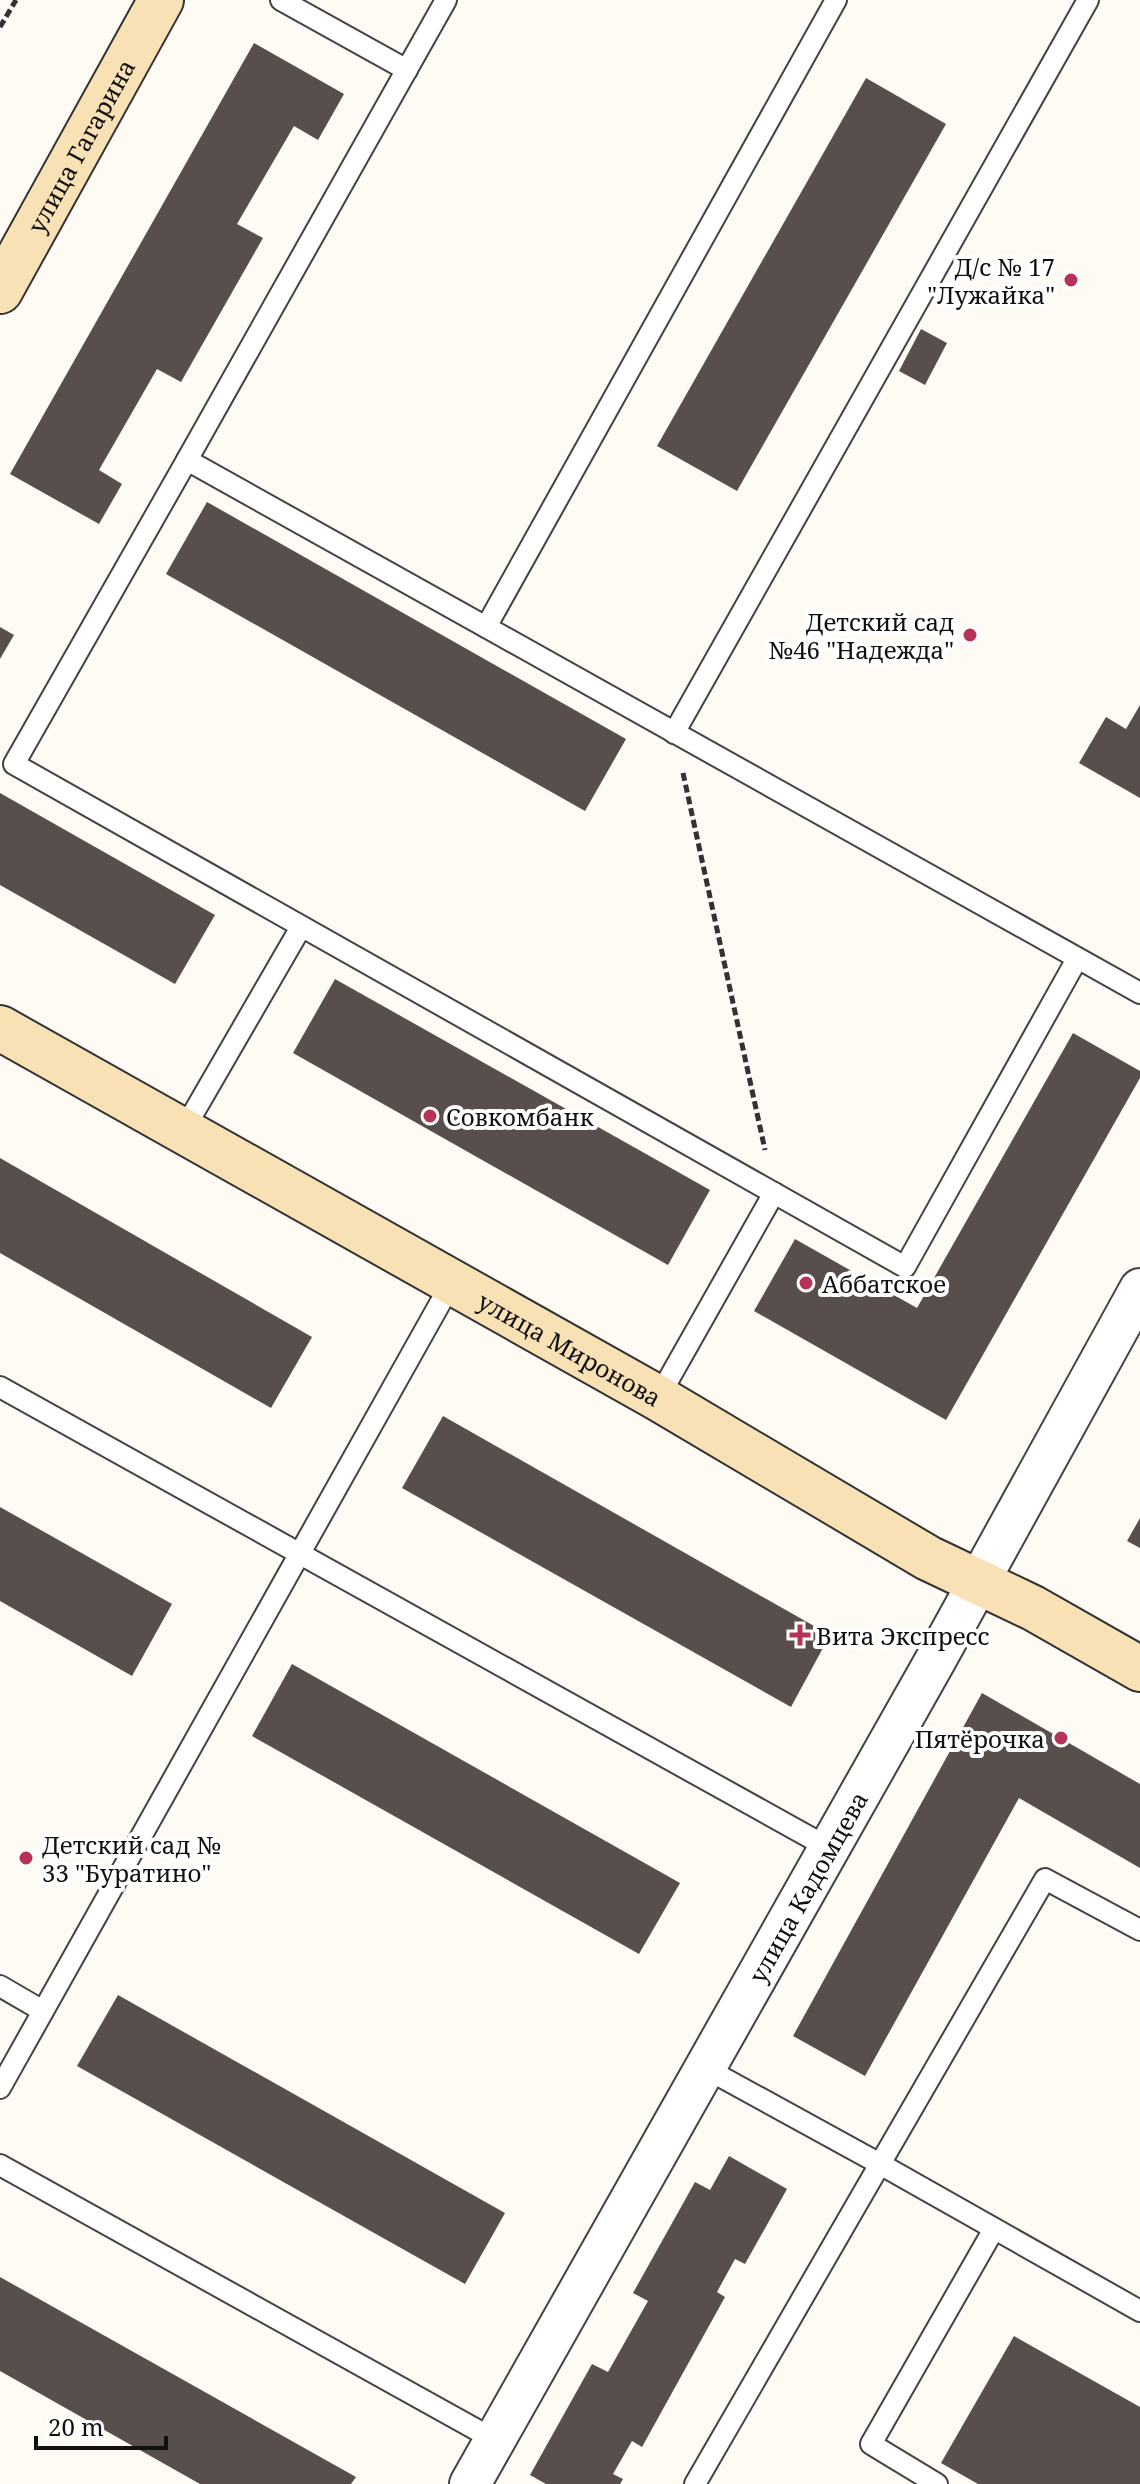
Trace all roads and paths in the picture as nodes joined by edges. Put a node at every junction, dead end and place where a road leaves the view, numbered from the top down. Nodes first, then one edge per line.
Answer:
1 (16, 0) edge
2 (161, 0) edge
3 (281, 0) edge
4 (446, 0) edge
5 (836, 0) edge
6 (1088, 0) edge
7 (0, 27) edge
8 (407, 70) junction
9 (0, 291) edge
10 (187, 460) junction
11 (486, 627) junction
12 (674, 733) junction
13 (301, 927) junction
14 (1077, 959) junction
15 (1140, 993) edge
16 (0, 1028) edge
17 (183, 1131) junction
18 (774, 1193) junction
19 (452, 1282) junction
20 (1140, 1289) edge
21 (0, 1387) edge
22 (658, 1398) junction
23 (299, 1555) junction
24 (980, 1580) junction
25 (1140, 1669) edge
26 (829, 1848) junction
27 (1140, 1930) edge
28 (0, 1986) edge
29 (43, 2011) junction
30 (705, 2068) junction
31 (0, 2088) edge
32 (880, 2164) junction
33 (0, 2165) edge
34 (994, 2229) junction
35 (1140, 2311) edge
36 (495, 2440) junction
37 (470, 2484) edge
38 (695, 2484) edge
39 (937, 2484) edge

1 - 7 path
2 - 9 main road, улица Гагарина
3 - 8 lane
4 - 8 lane
5 - 11 lane
6 - 12 lane
8 - 10 lane
10 - 11 lane
10 - 13 lane
11 - 12 lane
12 - 14 lane
12 - 18 path
13 - 17 lane
13 - 18 lane
14 - 15 lane
14 - 18 lane
16 - 17 main road, улица Миронова
17 - 19 main road, улица Миронова
18 - 22 lane
19 - 22 main road, улица Миронова
19 - 23 lane
20 - 24 street, улица Кадомцева
21 - 23 lane
22 - 24 main road, улица Миронова
23 - 26 lane
23 - 29 lane
24 - 25 main road, улица Миронова
24 - 26 street, улица Кадомцева
26 - 30 street, улица Кадомцева
27 - 32 lane
28 - 29 lane
29 - 31 lane
30 - 32 lane
30 - 36 street, улица Кадомцева
32 - 34 lane
32 - 38 lane
33 - 36 lane
34 - 35 lane
34 - 39 lane
36 - 37 street, улица Кадомцева

